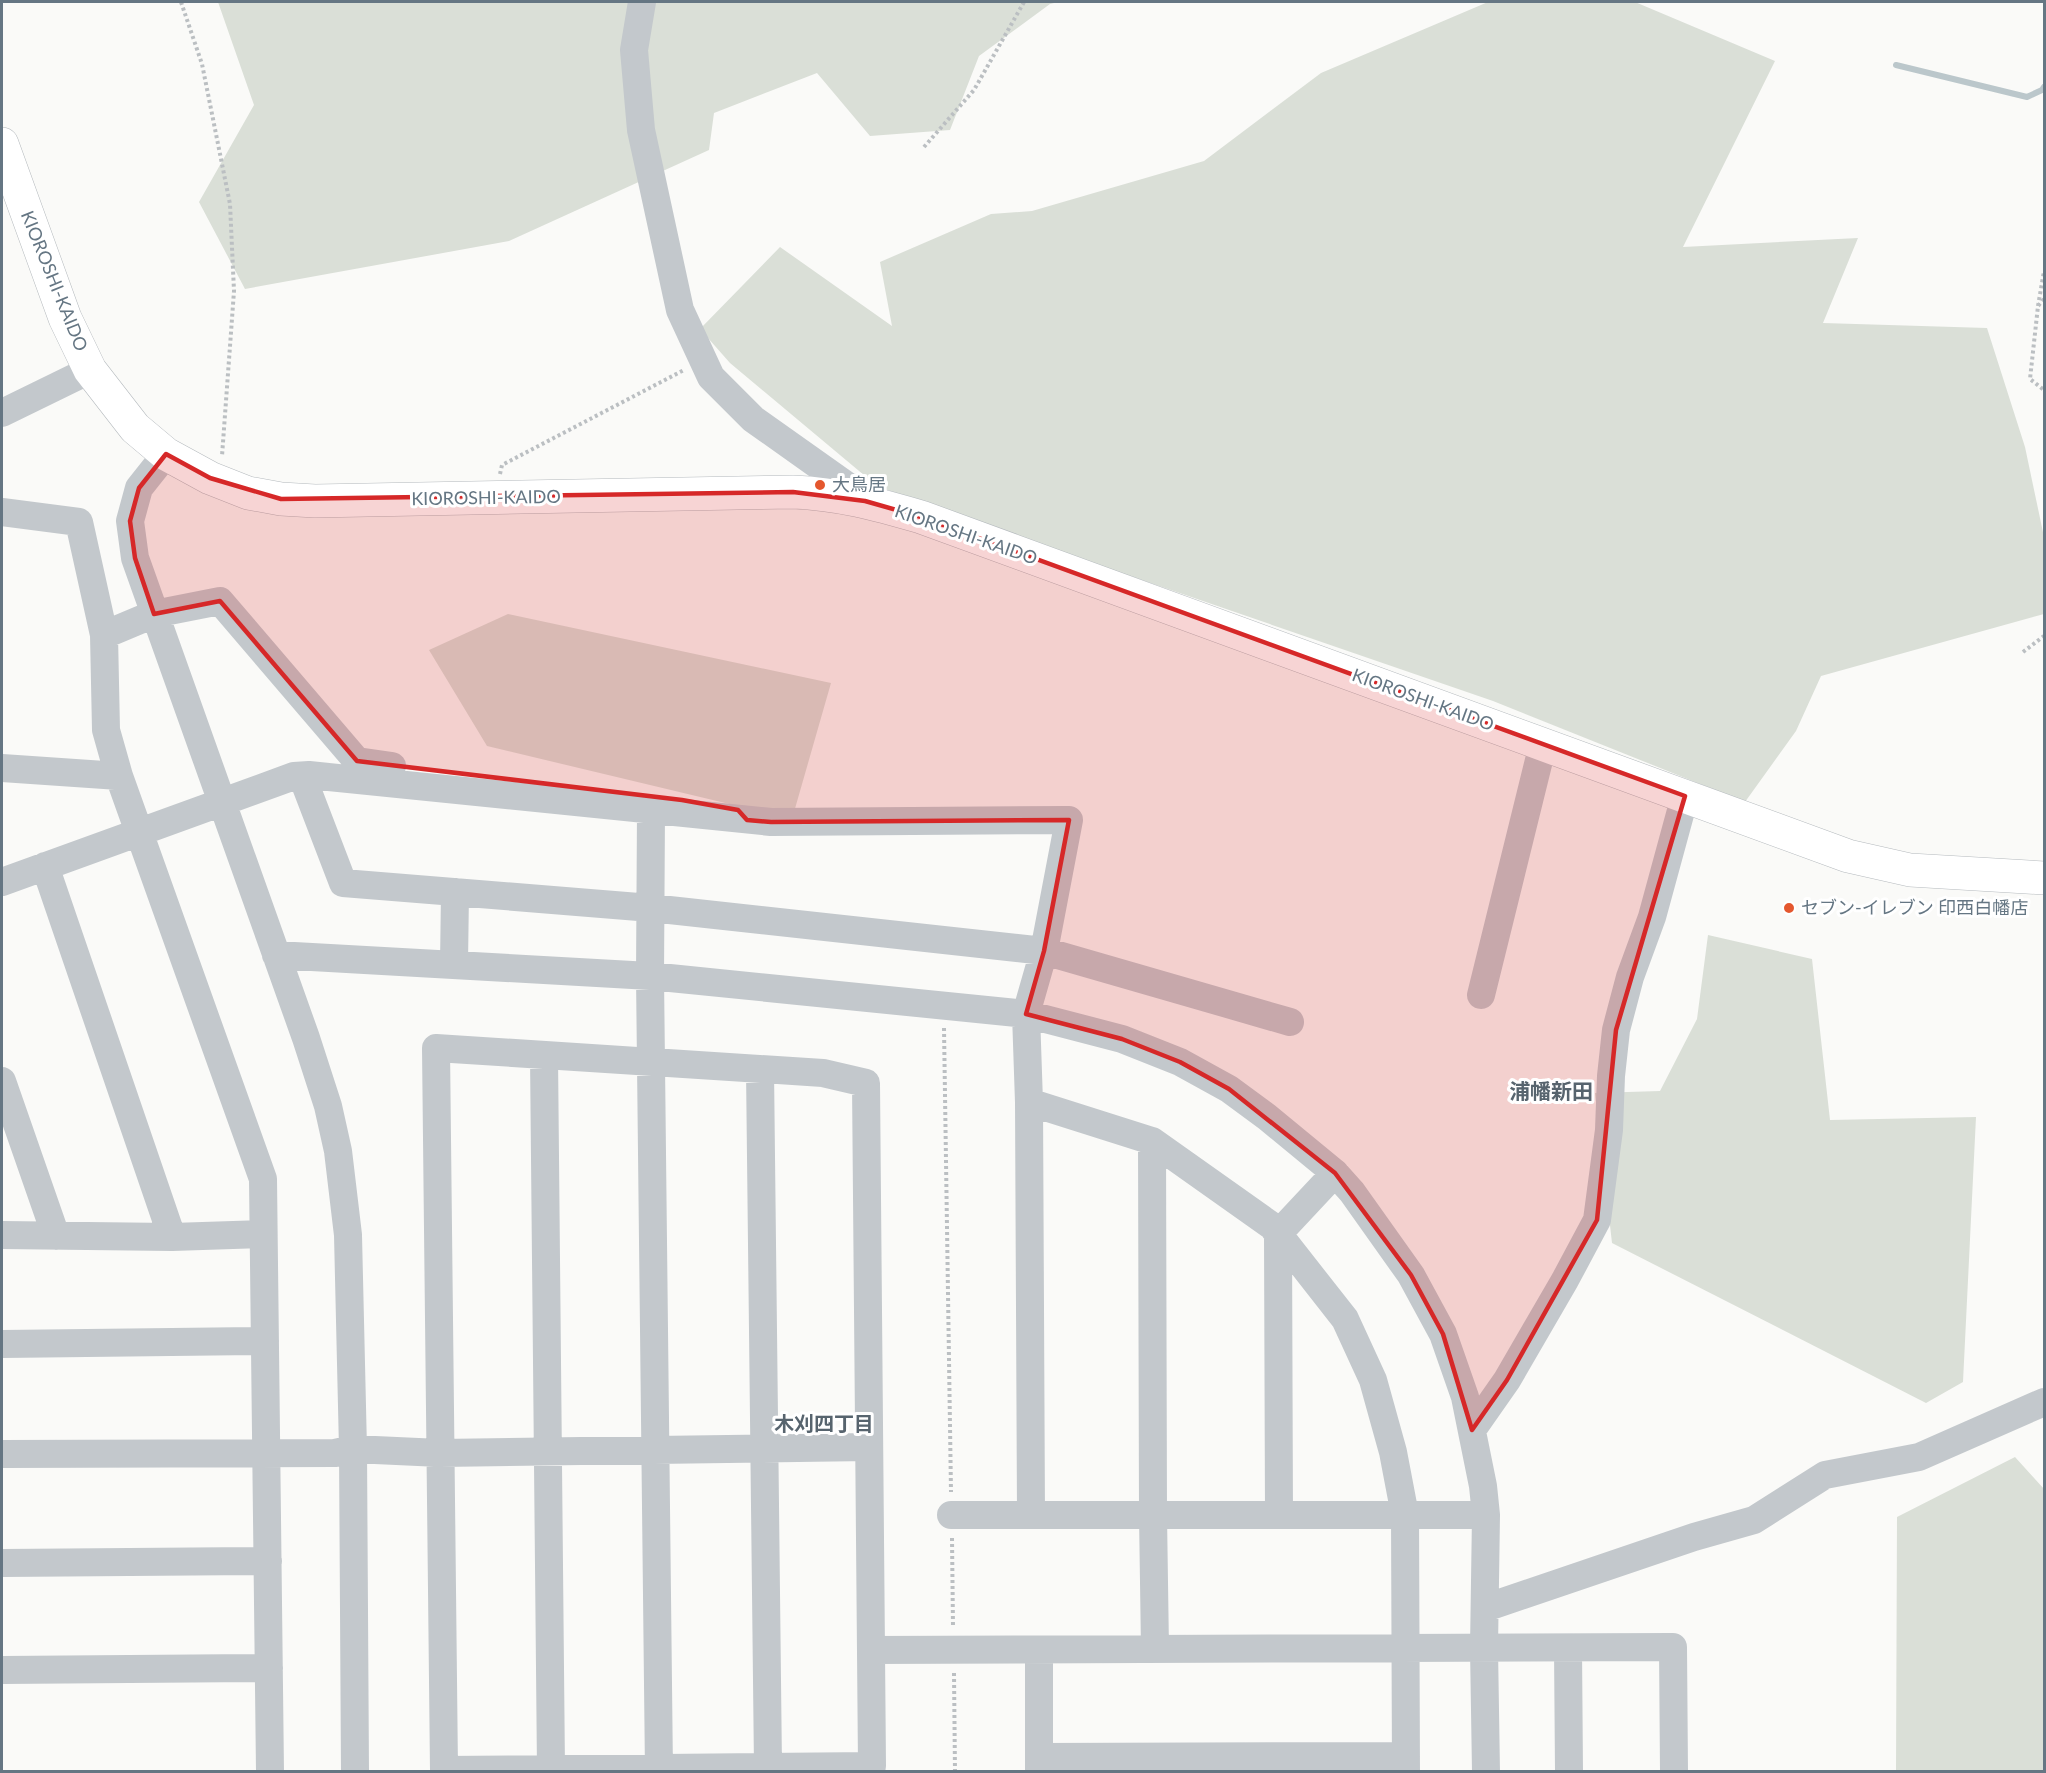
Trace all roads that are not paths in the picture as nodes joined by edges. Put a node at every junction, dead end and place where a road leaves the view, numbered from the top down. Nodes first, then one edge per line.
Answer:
1 (642, 2) edge
2 (2, 144) edge
3 (90, 370) junction
4 (2, 413) edge
5 (166, 454) junction
6 (865, 501) junction
7 (2, 512) edge
8 (154, 614) junction
9 (104, 635) junction
10 (1543, 744) junction
11 (2, 768) edge
12 (119, 776) junction
13 (302, 776) junction
14 (1685, 796) junction
15 (220, 802) junction
16 (651, 811) junction
17 (747, 820) junction
18 (139, 832) junction
19 (45, 866) junction
20 (2044, 878) edge
21 (2, 882) edge
22 (455, 892) junction
23 (651, 908) junction
24 (1044, 951) junction
25 (276, 954) junction
26 (454, 963) junction
27 (650, 976) junction
28 (1481, 995) dead end
29 (1026, 1014) junction
30 (1290, 1022) dead end
31 (544, 1055) junction
32 (651, 1062) junction
33 (760, 1069) junction
34 (2, 1081) edge
35 (1029, 1102) junction
36 (1152, 1140) junction
37 (1335, 1173) junction
38 (264, 1234) junction
39 (1278, 1234) junction
40 (2, 1235) edge
41 (56, 1236) junction
42 (172, 1237) junction
43 (265, 1341) junction
44 (2, 1344) edge
45 (2044, 1402) edge
46 (1472, 1430) junction
47 (869, 1447) junction
48 (353, 1449) junction
49 (656, 1450) junction
50 (764, 1450) junction
51 (548, 1451) junction
52 (266, 1453) junction
53 (441, 1453) junction
54 (2, 1454) edge
55 (951, 1515) road end
56 (1031, 1515) junction
57 (1153, 1515) junction
58 (1279, 1515) junction
59 (1405, 1515) junction
60 (1486, 1515) junction
61 (268, 1561) junction
62 (2, 1563) edge
63 (1485, 1608) junction
64 (1406, 1648) junction
65 (1484, 1648) junction
66 (1568, 1648) junction
67 (1155, 1649) junction
68 (871, 1650) junction
69 (1039, 1650) junction
70 (269, 1668) junction
71 (2, 1670) edge
72 (1039, 1764) edge
73 (1406, 1764) edge
74 (768, 1767) junction
75 (551, 1770) junction
76 (659, 1770) edge
77 (270, 1772) edge
78 (355, 1772) edge
79 (1486, 1772) edge
80 (1569, 1772) edge
81 (1674, 1772) edge

1 - 6 street
2 - 3 main road, KIOROSHI-KAIDO
3 - 4 street
3 - 5 main road, KIOROSHI-KAIDO
5 - 6 main road, KIOROSHI-KAIDO
5 - 8 street
6 - 10 main road, KIOROSHI-KAIDO
7 - 9 street
8 - 9 street
8 - 15 street
8 - 17 street
9 - 12 street
10 - 14 main road, KIOROSHI-KAIDO
10 - 28 street
11 - 12 street
12 - 18 street
13 - 15 street
13 - 16 street
13 - 22 street
14 - 20 main road, KIOROSHI-KAIDO
14 - 46 street
15 - 18 street
15 - 25 street
16 - 17 street
16 - 23 street
17 - 24 street
18 - 19 street
18 - 38 street
19 - 21 street
19 - 42 street
22 - 23 street
22 - 26 street
23 - 24 street
23 - 27 street
24 - 29 street
24 - 30 street
25 - 26 street
25 - 48 street
26 - 27 street
27 - 29 street
27 - 32 street
29 - 35 street
29 - 37 street
31 - 32 street
31 - 51 street
31 - 53 street
32 - 33 street
32 - 49 street
33 - 47 street
33 - 50 street
34 - 41 street
35 - 36 street
35 - 56 street
36 - 39 street
36 - 57 street
37 - 39 street
37 - 46 street
38 - 42 street
38 - 43 street
39 - 58 street
39 - 59 street
40 - 41 street
41 - 42 street
43 - 44 street
43 - 52 street
45 - 63 street
46 - 60 street
47 - 50 street
47 - 68 street
48 - 52 street
48 - 53 street
48 - 78 street
49 - 50 street
49 - 51 street
49 - 76 street
50 - 74 street
51 - 53 street
51 - 75 street
52 - 54 street
52 - 61 street
53 - 75 street
55 - 56 street
56 - 57 street
57 - 58 street
57 - 67 street
58 - 59 street
59 - 60 street
59 - 64 street
60 - 63 street
61 - 62 street
61 - 70 street
63 - 65 street
64 - 65 street
64 - 67 street
64 - 73 street
65 - 66 street
65 - 79 street
66 - 80 street
66 - 81 street
67 - 69 street
68 - 69 street
68 - 74 street
69 - 72 street
70 - 71 street
70 - 77 street
72 - 73 street
74 - 76 street
75 - 76 street

